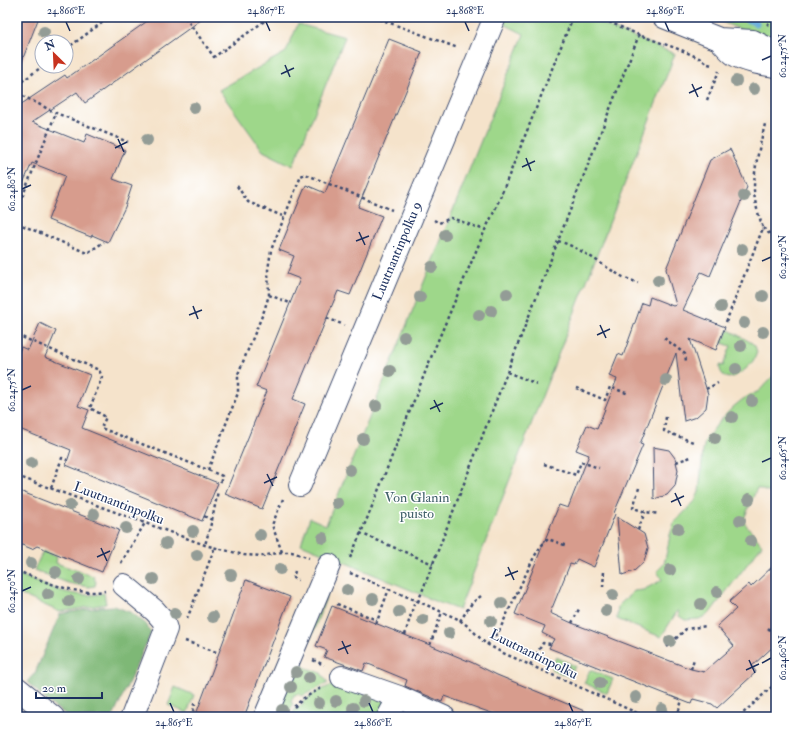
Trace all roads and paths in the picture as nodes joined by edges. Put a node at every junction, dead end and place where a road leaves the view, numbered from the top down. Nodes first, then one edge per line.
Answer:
1 (110, 17) edge
2 (185, 17) edge
3 (270, 17) edge
4 (374, 17) edge
5 (495, 17) edge
6 (573, 17) edge
7 (598, 17) edge
8 (664, 17) edge
9 (719, 39) junction
10 (74, 43) edge
11 (460, 48) dead end
12 (776, 55) edge
13 (776, 66) edge
14 (723, 68) dead end
15 (34, 73) edge
16 (17, 85) edge
17 (17, 94) edge
18 (708, 100) dead end
19 (56, 113) junction
20 (765, 124) dead end
21 (128, 142) dead end
22 (237, 186) dead end
23 (17, 200) edge
24 (413, 212) junction
25 (285, 218) junction
26 (17, 223) edge
27 (763, 228) junction
28 (485, 230) junction
29 (776, 237) edge
30 (558, 241) junction
31 (104, 242) dead end
32 (638, 283) dead end
33 (269, 295) junction
34 (290, 303) dead end
35 (726, 322) dead end
36 (17, 335) edge
37 (664, 338) dead end
38 (686, 362) dead end
39 (507, 372) junction
40 (718, 383) dead end
41 (537, 384) dead end
42 (576, 388) dead end
43 (706, 389) dead end
44 (630, 394) dead end
45 (666, 417) dead end
46 (693, 442) dead end
47 (691, 457) dead end
48 (68, 460) dead end
49 (676, 462) dead end
50 (544, 464) dead end
51 (599, 468) dead end
52 (208, 470) junction
53 (17, 476) edge
54 (220, 484) dead end
55 (300, 485) dead end
56 (51, 488) junction
57 (639, 488) dead end
58 (218, 491) dead end
59 (645, 512) junction
60 (658, 514) dead end
61 (204, 516) dead end
62 (212, 520) junction
63 (145, 523) junction
64 (638, 530) dead end
65 (360, 533) junction
66 (205, 545) junction
67 (567, 546) dead end
68 (215, 547) dead end
69 (338, 564) joint
70 (433, 564) junction
71 (17, 571) edge
72 (604, 571) dead end
73 (117, 580) junction
74 (603, 587) dead end
75 (389, 589) dead end
76 (481, 596) dead end
77 (417, 601) junction
78 (336, 604) dead end
79 (578, 609) dead end
80 (442, 612) junction
81 (377, 620) junction
82 (460, 621) junction
83 (572, 623) dead end
84 (376, 624) dead end
85 (706, 626) dead end
86 (768, 628) dead end
87 (405, 635) dead end
88 (776, 636) edge
89 (184, 641) dead end
90 (551, 644) dead end
91 (487, 645) junction
92 (430, 646) dead end
93 (667, 647) dead end
94 (219, 653) dead end
95 (694, 659) dead end
96 (530, 665) junction
97 (692, 669) dead end
98 (342, 678) dead end
99 (776, 683) edge
100 (17, 688) edge
101 (399, 697) junction
102 (304, 698) dead end
103 (682, 700) dead end
104 (191, 703) dead end
105 (295, 706) dead end
106 (52, 717) edge
107 (132, 717) edge
108 (191, 717) edge
109 (264, 717) edge
110 (388, 717) edge
111 (444, 717) edge
112 (646, 717) edge
113 (677, 717) edge
114 (739, 717) edge

1 - 10 path
2 - 3 path
4 - 11 path
5 - 24 street, Luutnantinpolku 9
6 - 28 path
7 - 30 path
8 - 9 street
9 - 12 street
9 - 13 street
14 - 18 path
15 - 16 path
17 - 19 path
19 - 21 path
19 - 23 path
20 - 27 path
22 - 25 path
24 - 25 path
24 - 28 path
24 - 55 street, Luutnantinpolku 9
25 - 33 path
26 - 31 path
27 - 29 path
27 - 35 path
28 - 65 path
30 - 32 path
30 - 39 path
33 - 34 path
33 - 52 path
36 - 52 path
37 - 38 path
39 - 41 path
39 - 70 path
40 - 43 path
42 - 44 path
45 - 46 path
47 - 49 path
48 - 56 path
50 - 51 path
52 - 54 path
53 - 56 path, Luutnantinpolku
56 - 63 path, Luutnantinpolku
57 - 59 path
58 - 62 path
59 - 60 path
59 - 64 path
61 - 62 path
62 - 66 path
63 - 66 path, Luutnantinpolku
63 - 73 path
65 - 69 path
65 - 70 path
66 - 68 path, Luutnantinpolku
67 - 91 path
69 - 109 street
70 - 77 path
71 - 73 path
72 - 74 path
73 - 107 street
75 - 81 path
76 - 82 path
77 - 80 path, Luutnantinpolku
77 - 87 path
78 - 81 path
79 - 83 path
80 - 82 path, Luutnantinpolku
80 - 92 path
81 - 84 path
82 - 91 path, Luutnantinpolku
85 - 93 path
86 - 88 path
89 - 94 path
90 - 96 path
91 - 96 path, Luutnantinpolku
95 - 97 path
96 - 112 path, Luutnantinpolku
98 - 101 street
99 - 114 path
100 - 106 street
101 - 110 street
101 - 111 street
102 - 105 path
103 - 113 path
104 - 108 path

